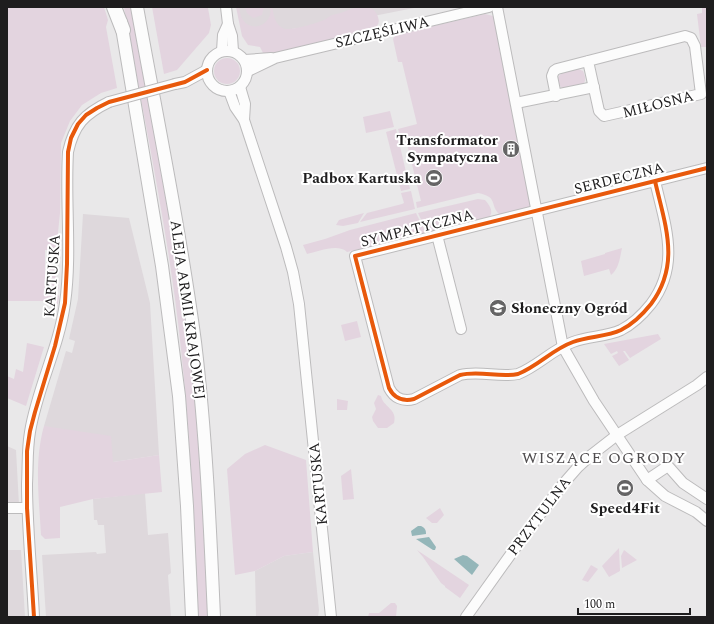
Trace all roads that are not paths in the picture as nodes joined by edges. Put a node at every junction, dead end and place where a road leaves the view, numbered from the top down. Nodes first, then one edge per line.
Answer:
1 (114, 7) edge
2 (119, 7) edge
3 (137, 7) edge
4 (226, 7) edge
5 (489, 7) edge
6 (497, 7) edge
7 (228, 24) junction
8 (122, 30) junction
9 (222, 51) junction
10 (233, 51) junction
11 (275, 58) junction
12 (245, 60) junction
13 (588, 61) junction
14 (207, 70) junction
15 (248, 71) junction
16 (209, 81) junction
17 (180, 83) junction
18 (240, 87) junction
19 (594, 87) junction
20 (229, 91) junction
21 (556, 96) junction
22 (516, 103) junction
23 (244, 120) junction
24 (707, 168) edge
25 (655, 181) junction
26 (536, 211) junction
27 (437, 235) junction
28 (461, 329) dead end
29 (563, 347) junction
30 (707, 377) edge
31 (617, 435) junction
32 (647, 480) junction
33 (707, 499) edge
34 (7, 508) edge
35 (27, 508) junction
36 (707, 521) edge
37 (34, 617) edge
38 (192, 617) edge
39 (214, 617) edge
40 (331, 617) edge
41 (466, 617) edge

1 - 8 highway
2 - 8 main road, ALEJA ARMII KRAJOWEJ
3 - 39 main road, ALEJA ARMII KRAJOWEJ
4 - 7 street
5 - 11 street, SZCZĘŚLIWA
6 - 22 street
7 - 9 street
7 - 10 street
8 - 38 main road, ALEJA ARMII KRAJOWEJ
9 - 10 street
9 - 14 street
10 - 12 street
11 - 12 street, SZCZĘŚLIWA
11 - 15 street, SZCZĘŚLIWA
12 - 15 street
13 - 19 street, MIŁOSNA
13 - 19 street, MIŁOSNA
13 - 21 street, MIŁOSNA
14 - 16 street
14 - 17 street, KARTUSKA
15 - 18 street
16 - 17 street, KARTUSKA
16 - 20 street
17 - 35 street, KARTUSKA, bridge
18 - 20 street
18 - 23 street, KARTUSKA
19 - 21 street
20 - 23 street, KARTUSKA
21 - 22 street
22 - 26 street
23 - 40 street, KARTUSKA
24 - 25 street, SERDECZNA
25 - 26 street, SERDECZNA
25 - 29 street
26 - 27 street, SYMPATYCZNA
26 - 29 street
27 - 28 street, SYMPATYCZNA
27 - 29 street, SYMPATYCZNA
29 - 31 street
30 - 31 street, PRZYTULNA
31 - 32 street
31 - 41 street, PRZYTULNA
32 - 33 street
32 - 36 street
34 - 35 street
35 - 37 street, KARTUSKA

